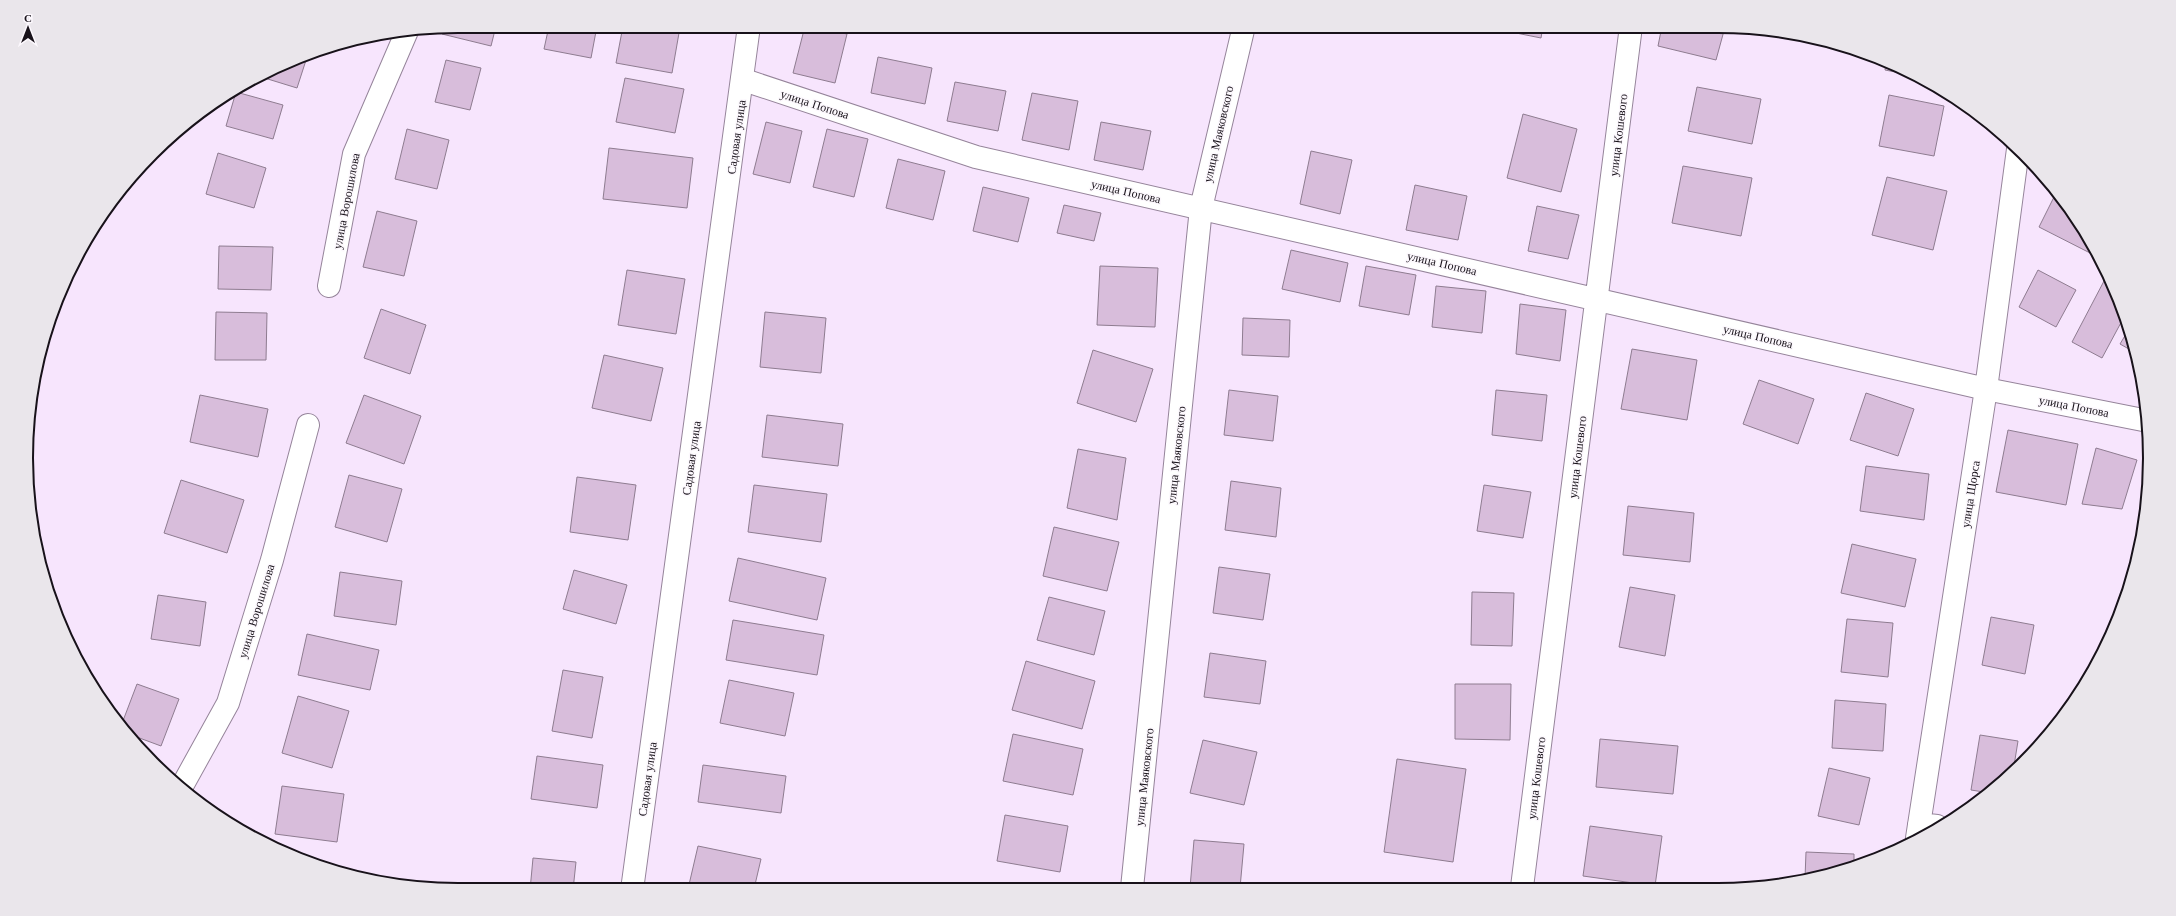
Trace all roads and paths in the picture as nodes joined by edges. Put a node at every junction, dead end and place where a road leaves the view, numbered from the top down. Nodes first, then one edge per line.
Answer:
1 (749, 33) edge
2 (1242, 33) edge
3 (1630, 33) edge
4 (404, 37) edge
5 (744, 80) junction
6 (2017, 155) edge
7 (1201, 208) junction
8 (329, 286) dead end
9 (1598, 298) junction
10 (1986, 389) junction
11 (2141, 420) edge
12 (308, 425) dead end
13 (184, 783) edge
14 (1924, 829) edge
15 (633, 883) edge
16 (1133, 883) edge
17 (1523, 883) edge

1 - 5 street, Садовая улица
2 - 7 street, улица Маяковского
3 - 9 street, улица Кошевого
4 - 8 street, улица Ворошилова
5 - 7 street, улица Попова
5 - 15 street, Садовая улица
6 - 10 street, улица Щорса
7 - 9 street, улица Попова
7 - 16 street, улица Маяковского
9 - 10 street, улица Попова
9 - 17 street, улица Кошевого
10 - 11 street, улица Попова
10 - 14 street, улица Щорса
12 - 13 street, улица Ворошилова

